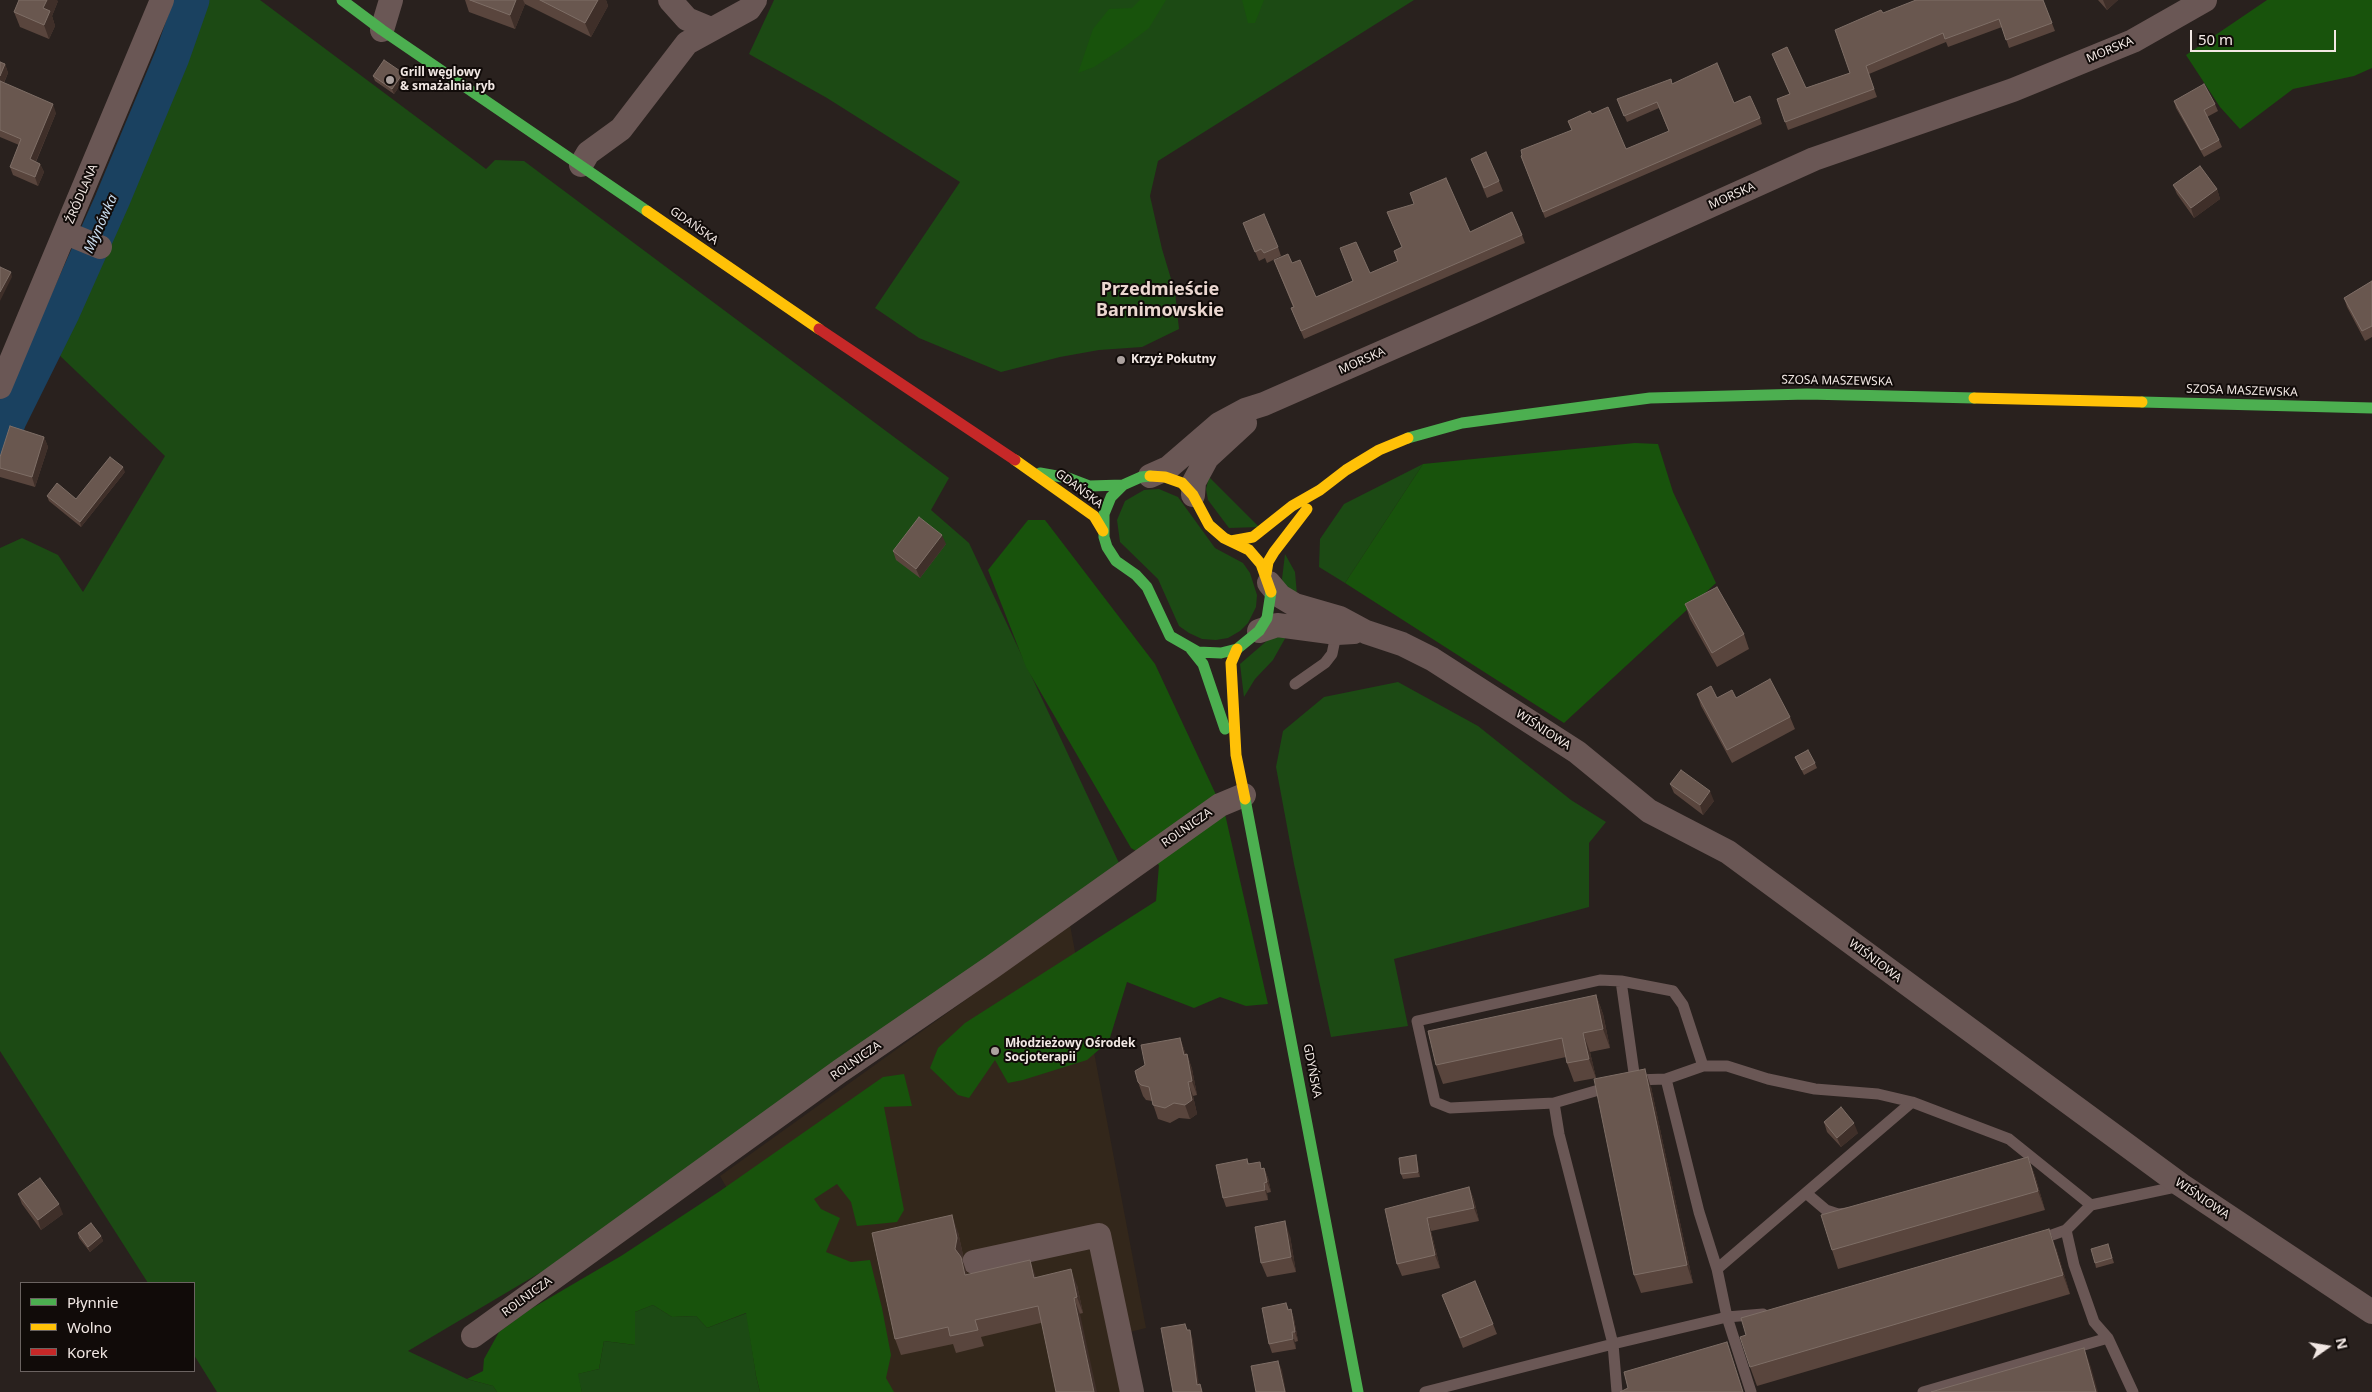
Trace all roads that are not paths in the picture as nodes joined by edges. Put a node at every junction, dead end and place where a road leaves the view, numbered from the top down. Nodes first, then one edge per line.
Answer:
1 (162, 0) edge
2 (342, 0) edge
3 (391, 0) edge
4 (670, 0) edge
5 (755, 0) edge
6 (2205, 0) edge
7 (711, 29) junction
8 (382, 30) junction
9 (581, 165) junction
10 (71, 235) junction
11 (100, 247) dead end
12 (0, 387) edge
13 (1264, 404) junction
14 (2372, 408) edge
15 (1034, 472) junction
16 (1150, 476) junction
17 (1123, 485) junction
18 (1320, 490) junction
19 (1193, 495) junction
20 (1103, 531) junction
21 (1231, 542) junction
22 (1268, 579) junction
23 (1338, 625) junction
24 (1259, 631) junction
25 (1191, 649) junction
26 (1237, 649) junction
27 (1295, 684) dead end
28 (1236, 755) junction
29 (1244, 796) junction
30 (1621, 982) junction
31 (1703, 1066) junction
32 (1666, 1079) junction
33 (1626, 1082) junction
34 (1912, 1102) junction
35 (1554, 1103) junction
36 (2030, 1156) junction
37 (2012, 1161) edge
38 (2181, 1185) junction
39 (1806, 1193) junction
40 (2092, 1205) junction
41 (1857, 1213) edge
42 (2066, 1230) junction
43 (2028, 1243) edge
44 (974, 1262) dead end
45 (1717, 1269) junction
46 (2372, 1312) edge
47 (1774, 1314) edge
48 (1727, 1316) junction
49 (473, 1336) dead end
50 (2108, 1338) junction
51 (1613, 1344) junction
52 (1132, 1392) edge
53 (1358, 1392) edge
54 (1425, 1392) edge
55 (1616, 1392) edge
56 (1751, 1392) edge
57 (1923, 1392) edge
58 (2133, 1392) edge

1 - 10 street, ŹRÓDLANA
2 - 8 main road, GDAŃSKA
3 - 8 street
4 - 7 street
5 - 7 street
6 - 13 street, MORSKA
7 - 9 street
8 - 9 main road, GDAŃSKA
9 - 15 main road, GDAŃSKA
10 - 11 street
10 - 12 street, ŹRÓDLANA
13 - 16 street, MORSKA
13 - 19 street, MORSKA
14 - 18 main road, SZOSA MASZEWSKA
15 - 17 main road, GDAŃSKA
15 - 20 main road, GDAŃSKA
16 - 17 main road
16 - 19 main road
17 - 20 main road
18 - 21 main road, SZOSA MASZEWSKA
18 - 22 main road, SZOSA MASZEWSKA
19 - 21 main road
20 - 25 main road
21 - 22 main road
22 - 23 street, WIŚNIOWA
22 - 24 main road
23 - 24 street, WIŚNIOWA
23 - 27 lane
23 - 38 street, WIŚNIOWA
24 - 26 main road
25 - 26 main road
25 - 28 main road, GDYŃSKA
26 - 28 main road, GDYŃSKA
28 - 29 main road, GDYŃSKA
29 - 49 street, ROLNICZA
29 - 53 main road, GDYŃSKA
30 - 31 lane
30 - 33 lane
30 - 35 lane
31 - 32 lane
31 - 34 lane
32 - 33 lane
32 - 45 lane
33 - 35 lane
34 - 36 lane
34 - 39 lane
35 - 51 lane
36 - 37 lane
36 - 40 lane
38 - 40 lane
38 - 46 street, WIŚNIOWA
39 - 41 lane
39 - 45 lane
40 - 42 lane
42 - 43 lane
42 - 50 lane
44 - 52 street
45 - 48 lane
47 - 48 lane
48 - 51 lane
48 - 56 lane
50 - 57 lane
50 - 58 lane
51 - 54 lane
51 - 55 lane

